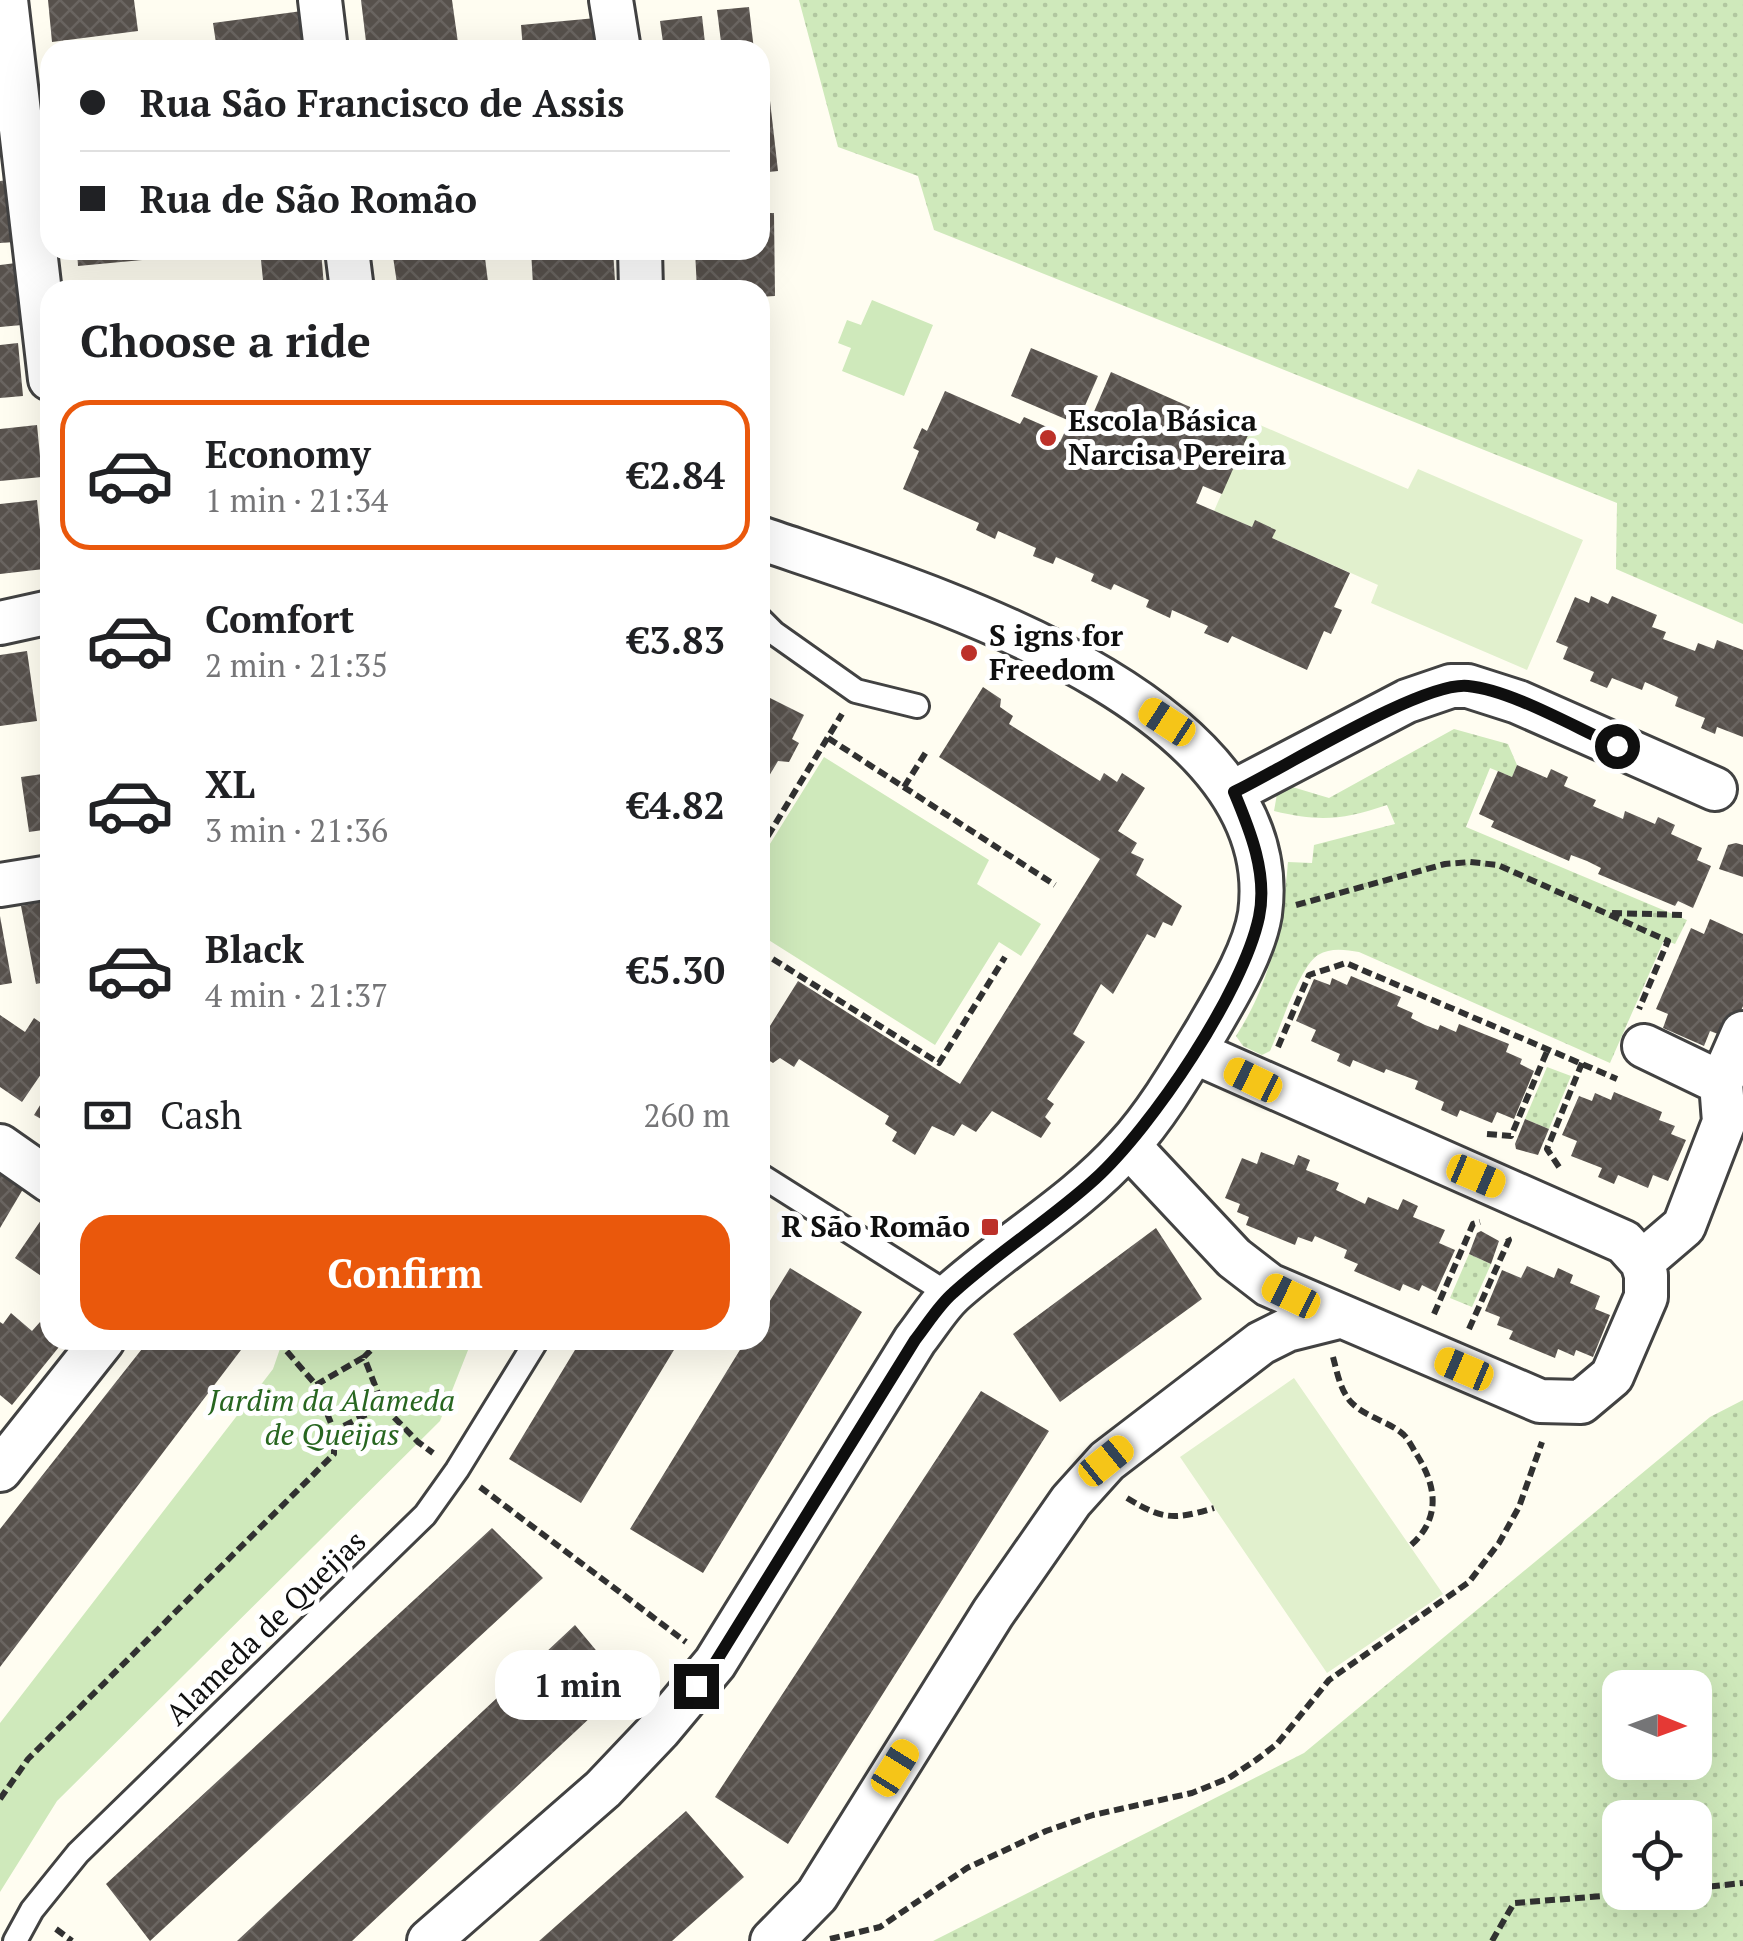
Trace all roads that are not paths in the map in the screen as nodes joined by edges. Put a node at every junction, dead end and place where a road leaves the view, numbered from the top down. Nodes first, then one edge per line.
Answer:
1 (6, 0) edge
2 (320, 0) edge
3 (611, 0) edge
4 (325, 40) edge
5 (617, 40) edge
6 (40, 293) edge
7 (770, 542) edge
8 (40, 614) edge
9 (0, 623) edge
10 (770, 629) edge
11 (917, 706) dead end
12 (1715, 790) dead end
13 (1234, 792) junction
14 (40, 879) edge
15 (0, 885) edge
16 (1743, 1033) edge
17 (1194, 1052) junction
18 (1638, 1065) road end
19 (1721, 1082) junction
20 (0, 1146) edge
21 (1129, 1146) junction
22 (40, 1173) edge
23 (770, 1181) edge
24 (1642, 1262) junction
25 (950, 1295) junction
26 (1340, 1317) junction
27 (95, 1350) edge
28 (530, 1350) edge
29 (0, 1470) edge
30 (15, 1941) edge
31 (428, 1941) edge
32 (772, 1941) edge

1 - 6 street
2 - 4 street
3 - 5 street
7 - 13 street
8 - 9 street
10 - 11 lane
12 - 13 street
13 - 17 street
14 - 15 street
16 - 19 street
17 - 21 street
17 - 24 street
18 - 19 street
19 - 24 street
20 - 22 street
21 - 25 street
21 - 26 street
23 - 25 lane
24 - 26 street
25 - 31 street
26 - 32 street
27 - 29 street
28 - 30 lane, Alameda de Queijas

